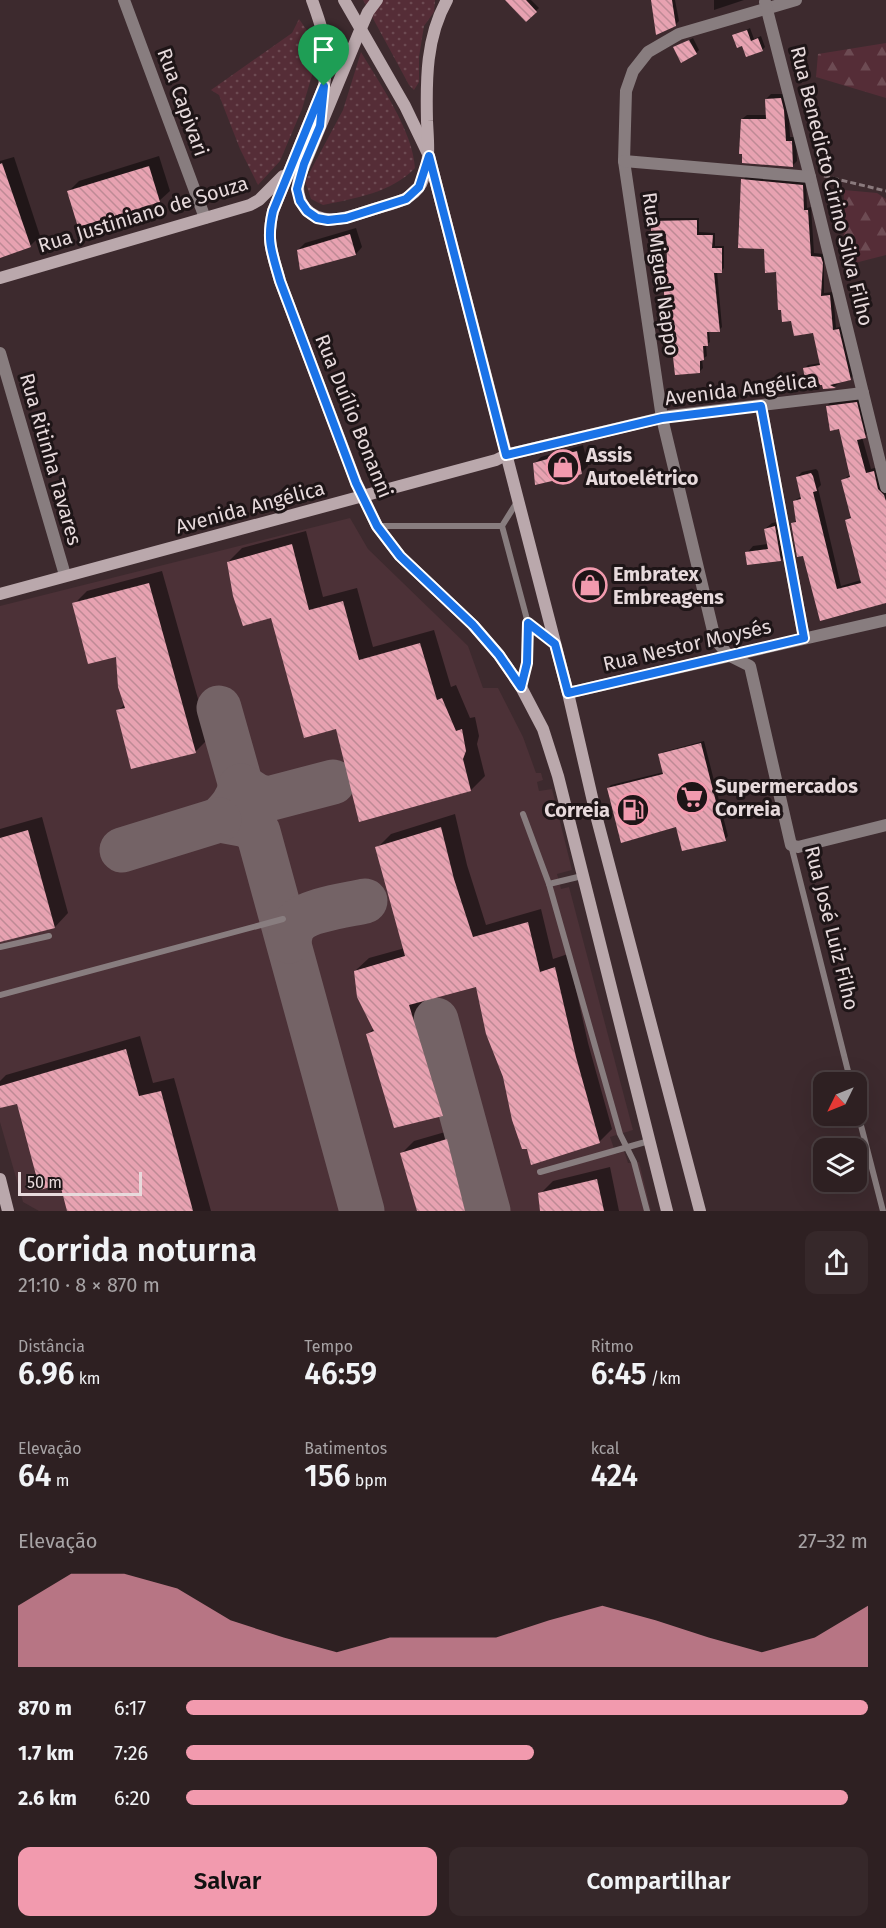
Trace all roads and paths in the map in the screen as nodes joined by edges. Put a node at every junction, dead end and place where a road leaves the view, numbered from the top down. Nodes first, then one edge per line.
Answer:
1 (124, 0) edge
2 (312, 0) edge
3 (344, 0) edge
4 (377, 0) edge
5 (796, 0) edge
6 (444, 2) edge
7 (765, 4) edge
8 (361, 28) junction
9 (324, 86) junction
10 (318, 131) junction
11 (429, 156) junction
12 (624, 161) junction
13 (287, 172) junction
14 (810, 177) junction
15 (886, 191) edge
16 (205, 218) junction
17 (0, 278) edge
18 (0, 353) edge
19 (863, 393) junction
20 (761, 406) junction
21 (662, 418) junction
22 (506, 455) junction
23 (886, 487) edge
24 (363, 498) junction
25 (518, 502) junction
26 (377, 526) junction
27 (502, 526) junction
28 (65, 575) junction
29 (0, 594) edge
30 (886, 620) edge
31 (528, 623) junction
32 (804, 638) junction
33 (555, 644) junction
34 (728, 655) junction
35 (521, 687) junction
36 (568, 693) junction
37 (523, 814) dead end
38 (886, 825) edge
39 (791, 844) junction
40 (582, 876) junction
41 (549, 884) junction
42 (283, 919) dead end
43 (49, 936) dead end
44 (0, 947) edge
45 (0, 995) edge
46 (848, 1072) edge
47 (861, 1126) edge
48 (649, 1141) junction
49 (627, 1147) junction
50 (540, 1172) dead end
51 (0, 1179) edge
52 (8, 1211) edge
53 (647, 1211) edge
54 (668, 1211) edge
55 (700, 1211) edge
56 (883, 1211) edge

1 - 16 street, Rua Capivari
2 - 9 main road
3 - 8 main road
4 - 8 main road
5 - 7 street, Rua Miguel Nappo
6 - 11 main road
7 - 12 street, Rua Miguel Nappo
7 - 14 street, Rua Benedicto Cirino Silva Filho
8 - 10 main road
8 - 11 main road
9 - 10 main road
9 - 13 main road, Rua Duílio Bonanni
10 - 11 main road
10 - 13 main road, Rua Justiniano de Souza
11 - 22 main road
12 - 14 street
12 - 21 street, Rua Miguel Nappo
13 - 16 main road, Rua Justiniano de Souza
13 - 24 main road, Rua Duílio Bonanni
14 - 15 path
14 - 19 street, Rua Benedicto Cirino Silva Filho
16 - 17 main road, Rua Justiniano de Souza
18 - 28 street, Rua Ritinha Tavares
19 - 20 street, Avenida Angélica
19 - 23 street, Rua Benedicto Cirino Silva Filho
20 - 21 street, Avenida Angélica
20 - 32 street
21 - 22 street, Avenida Angélica
21 - 34 street, Rua Miguel Nappo
22 - 24 main road, Avenida Angélica
22 - 25 main road
24 - 26 main road, Rua Duílio Bonanni
24 - 28 main road, Avenida Angélica
25 - 27 lane
25 - 33 main road
26 - 27 lane
26 - 35 main road, Rua Duílio Bonanni
27 - 31 lane
28 - 29 main road, Avenida Angélica
30 - 32 street, Rua Nestor Moysés
31 - 33 lane
31 - 35 lane
32 - 34 street, Rua Nestor Moysés
33 - 36 main road
34 - 36 street, Rua Nestor Moysés
34 - 39 street, Rua José Luiz Filho
35 - 40 main road, Rua Duílio Bonanni
36 - 55 main road
37 - 41 lane
38 - 39 street
39 - 46 lane, Rua José Luiz Filho
40 - 41 lane
40 - 48 main road, Rua Duílio Bonanni
41 - 49 lane
42 - 45 lane
43 - 44 lane
47 - 56 lane
48 - 49 lane
48 - 54 main road, Rua Duílio Bonanni
49 - 50 lane
49 - 53 lane
51 - 52 main road

